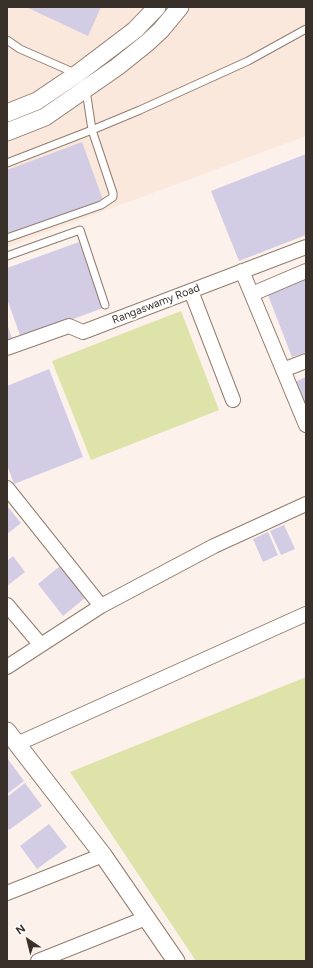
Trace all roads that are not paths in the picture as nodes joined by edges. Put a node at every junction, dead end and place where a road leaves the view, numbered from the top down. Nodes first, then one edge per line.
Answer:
1 (157, 7) edge
2 (180, 7) edge
3 (306, 29) edge
4 (7, 40) edge
5 (82, 81) junction
6 (7, 113) edge
7 (92, 130) junction
8 (7, 132) edge
9 (7, 163) edge
10 (7, 238) edge
11 (306, 247) edge
12 (7, 256) edge
13 (242, 271) junction
14 (306, 271) edge
15 (192, 291) junction
16 (252, 294) junction
17 (105, 304) dead end
18 (7, 348) edge
19 (306, 361) edge
20 (283, 370) junction
21 (233, 400) dead end
22 (306, 425) edge
23 (7, 488) edge
24 (306, 504) edge
25 (7, 605) edge
26 (101, 606) junction
27 (306, 614) edge
28 (40, 644) junction
29 (7, 667) edge
30 (12, 738) edge
31 (103, 854) junction
32 (7, 893) edge
33 (146, 918) junction
34 (38, 961) edge
35 (176, 961) edge

1 - 5 street
2 - 5 street
3 - 7 lane
4 - 5 lane
5 - 6 street
5 - 7 lane
5 - 8 street
7 - 9 lane
7 - 10 lane
11 - 13 street, Rangaswamy Road
12 - 17 lane
13 - 15 street, Rangaswamy Road
13 - 16 street
14 - 16 street
15 - 18 street, Rangaswamy Road
15 - 21 street
16 - 20 street
19 - 20 street
20 - 22 street
23 - 26 street
24 - 26 street
25 - 28 street
26 - 28 street
27 - 30 street
28 - 29 street
30 - 31 street
31 - 32 street
31 - 33 street
33 - 34 street
33 - 35 street

